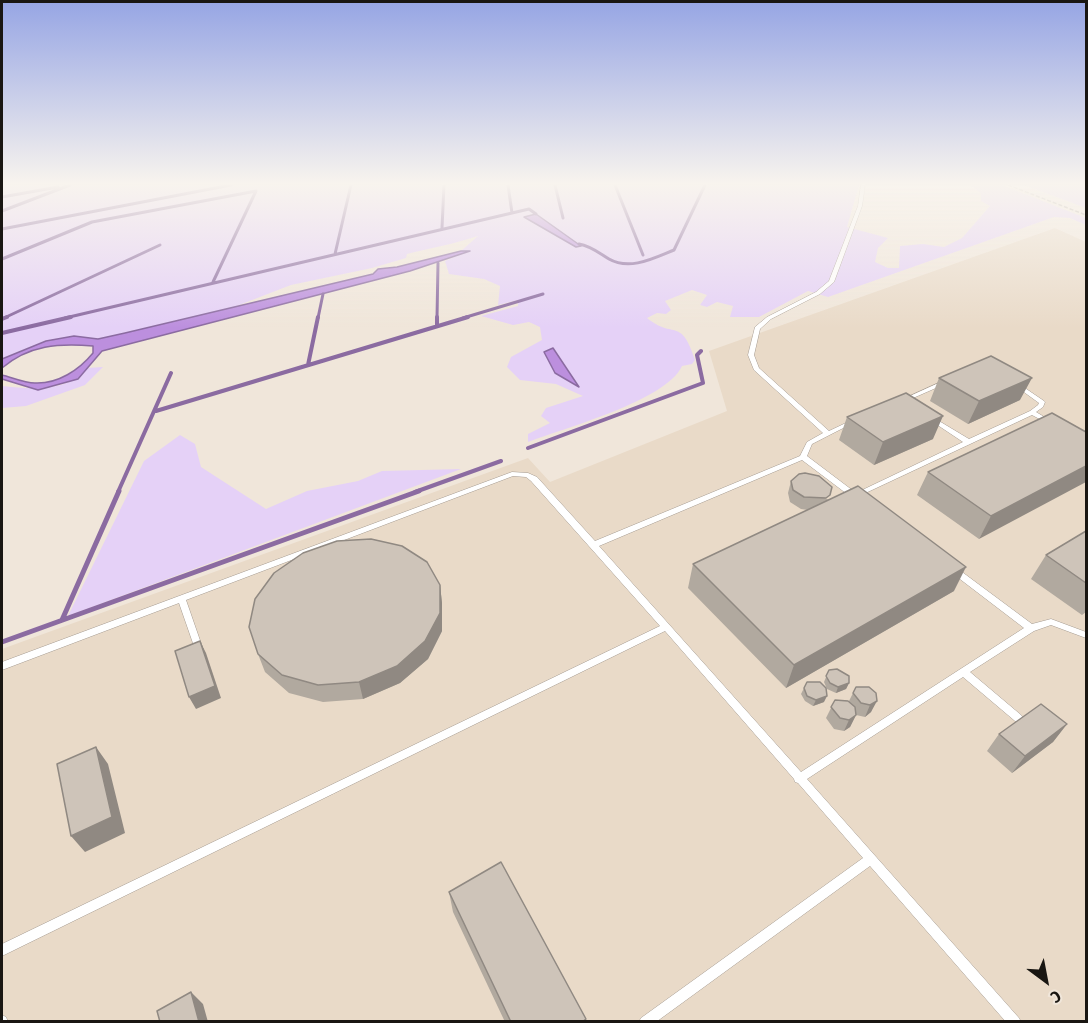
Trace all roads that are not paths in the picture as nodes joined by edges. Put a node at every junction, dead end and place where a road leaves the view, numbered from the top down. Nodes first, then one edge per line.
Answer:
1 (850, 233) edge
2 (952, 379) edge
3 (1014, 384) edge
4 (902, 400) junction
5 (892, 405) edge
6 (912, 406) edge
7 (921, 412) edge
8 (1032, 412) junction
9 (859, 419) edge
10 (1059, 428) edge
11 (827, 433) junction
12 (968, 442) junction
13 (803, 456) junction
14 (855, 496) junction
15 (864, 503) edge
16 (594, 545) junction
17 (947, 566) edge
18 (181, 598) junction
19 (666, 627) junction
20 (1031, 628) junction
21 (1086, 635) edge
22 (199, 650) edge
23 (2, 666) edge
24 (963, 672) junction
25 (1018, 718) edge
26 (799, 779) junction
27 (871, 859) junction
28 (2, 950) edge
29 (645, 1022) edge
30 (1016, 1022) edge

1 - 11 lane
2 - 4 lane
3 - 8 lane
4 - 5 lane
4 - 6 lane
7 - 12 lane
8 - 10 lane
8 - 12 lane
9 - 11 lane
11 - 13 lane
12 - 14 lane
13 - 14 lane
13 - 16 lane
14 - 15 lane
16 - 18 lane
16 - 19 lane
17 - 20 lane
18 - 22 lane
18 - 23 lane
19 - 26 lane
19 - 28 lane
20 - 21 lane
20 - 24 lane
24 - 25 lane
24 - 26 lane
26 - 27 lane
27 - 29 lane
27 - 30 lane

